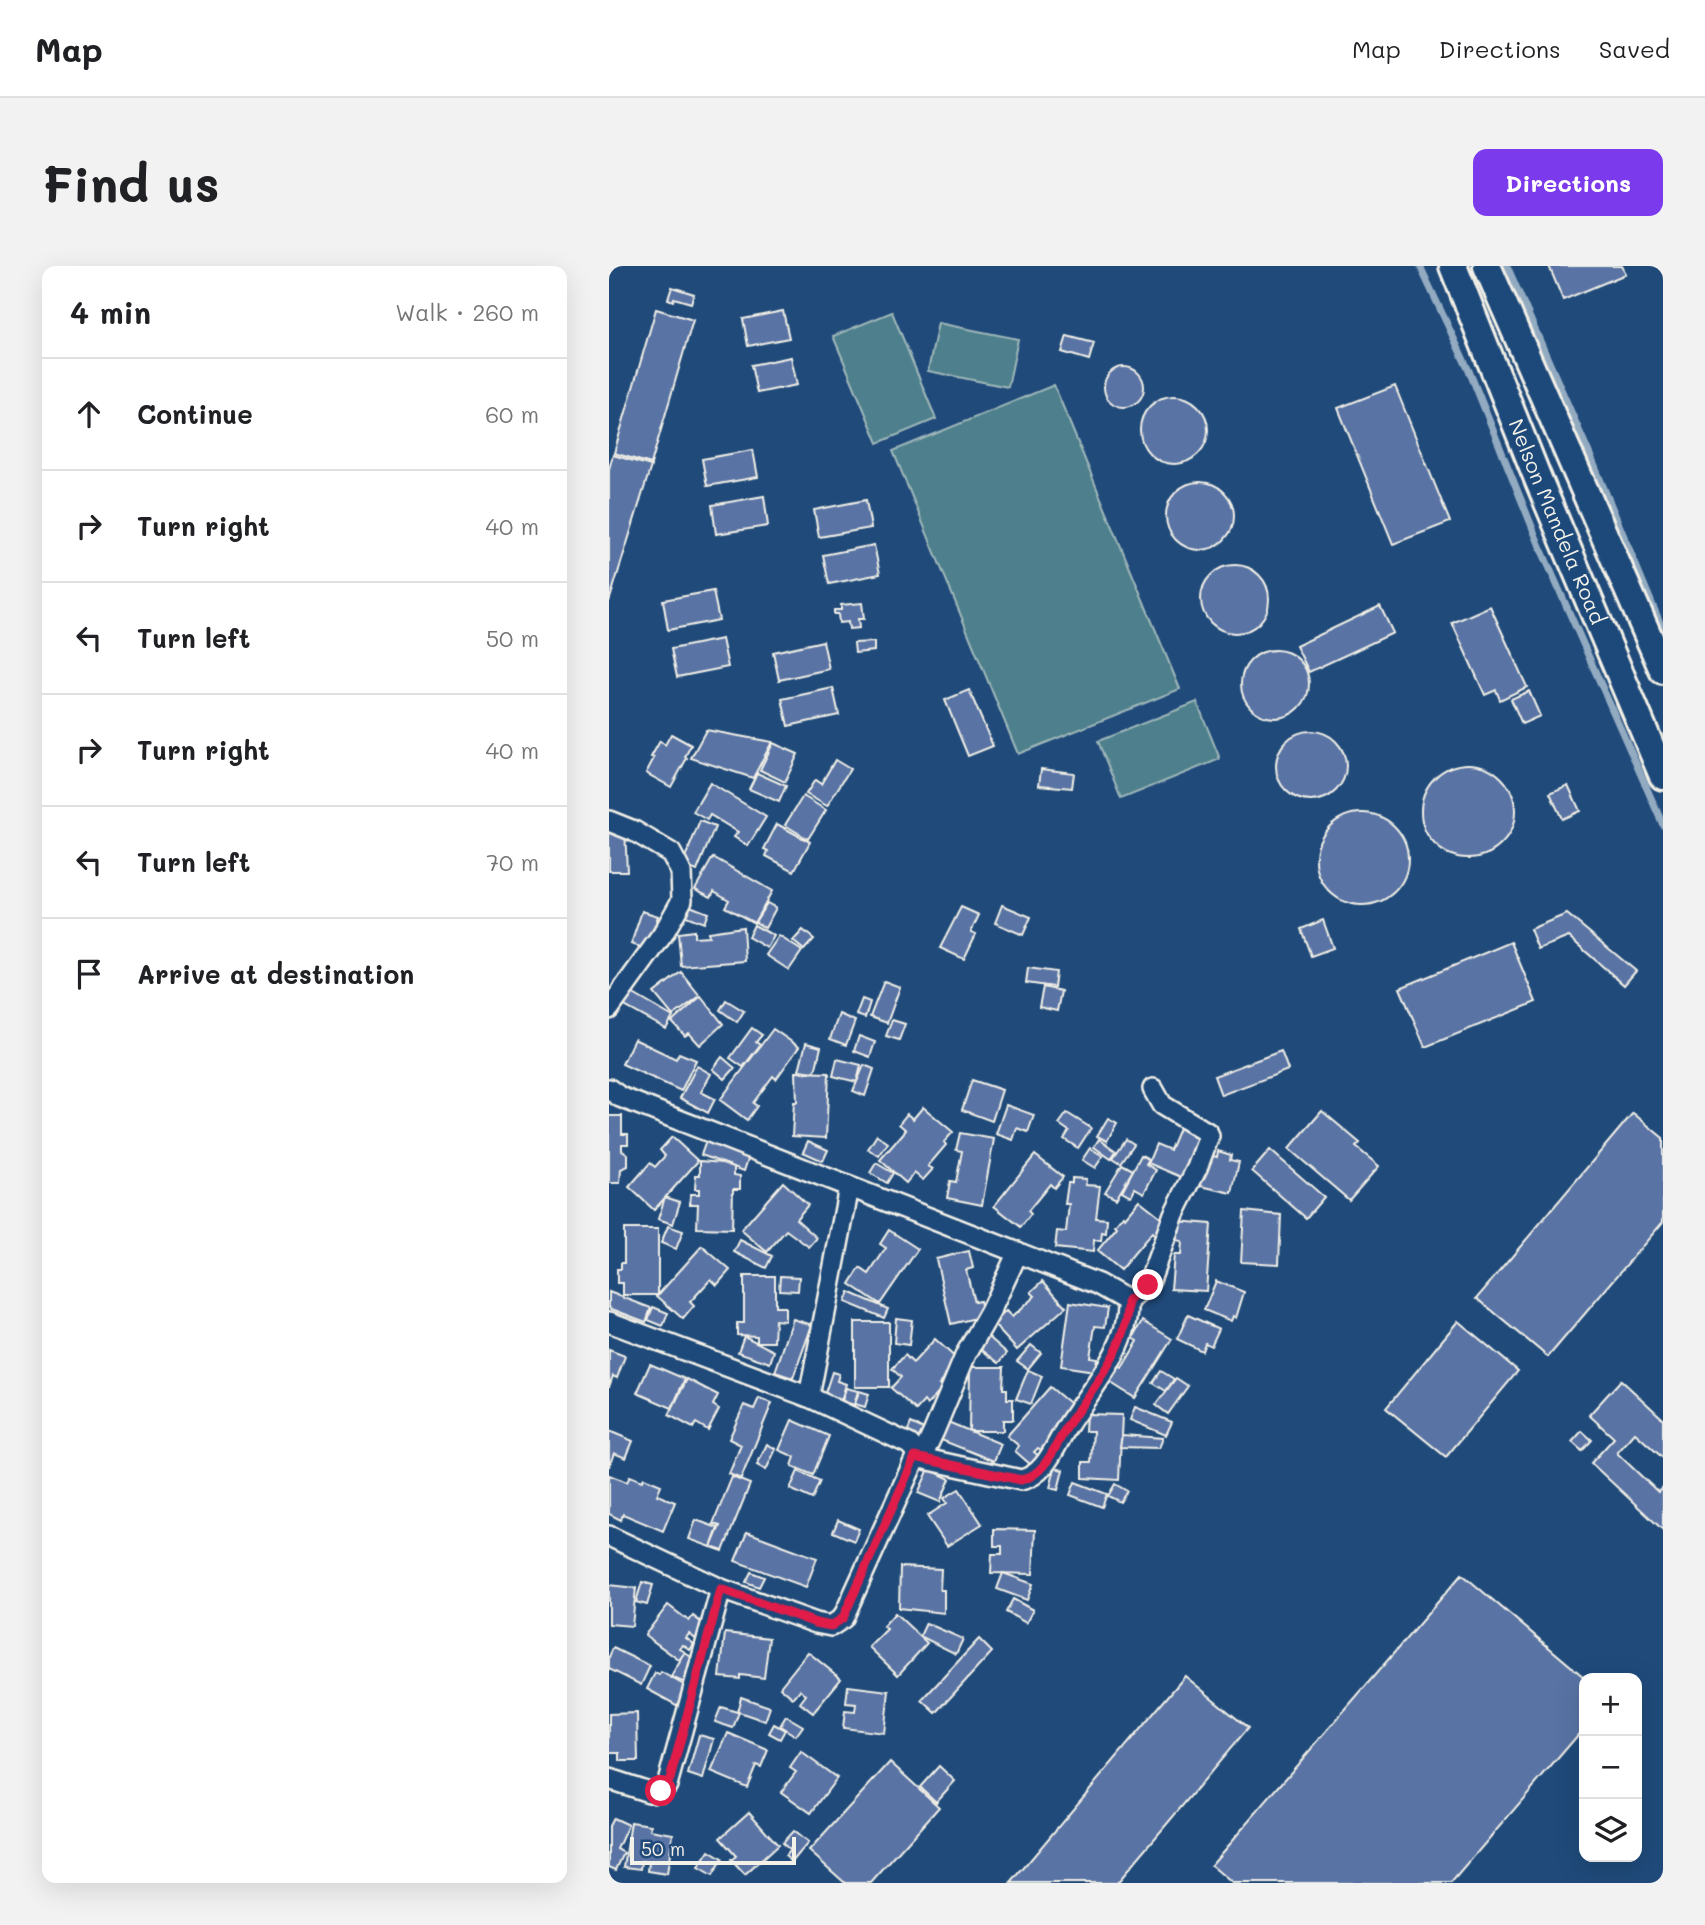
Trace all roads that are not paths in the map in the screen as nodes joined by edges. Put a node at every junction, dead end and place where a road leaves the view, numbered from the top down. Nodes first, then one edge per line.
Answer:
1 (1453, 266) edge
2 (1487, 266) edge
3 (1663, 670) edge
4 (1663, 776) edge
5 (609, 821) edge
6 (609, 1009) edge
7 (609, 1089) edge
8 (1153, 1089) dead end
9 (849, 1187) junction
10 (1018, 1252) junction
11 (1128, 1301) junction
12 (609, 1322) edge
13 (809, 1397) junction
14 (915, 1457) junction
15 (609, 1536) edge
16 (721, 1589) junction
17 (609, 1779) edge

1 - 4 main road, Nelson Mandela Road
2 - 3 main road, Nelson Mandela Road
5 - 6 street
7 - 9 street
8 - 11 street
9 - 10 street
9 - 13 street
10 - 11 street
10 - 14 street
11 - 14 street
12 - 13 street
13 - 14 street
14 - 16 street
15 - 16 street
16 - 17 street

